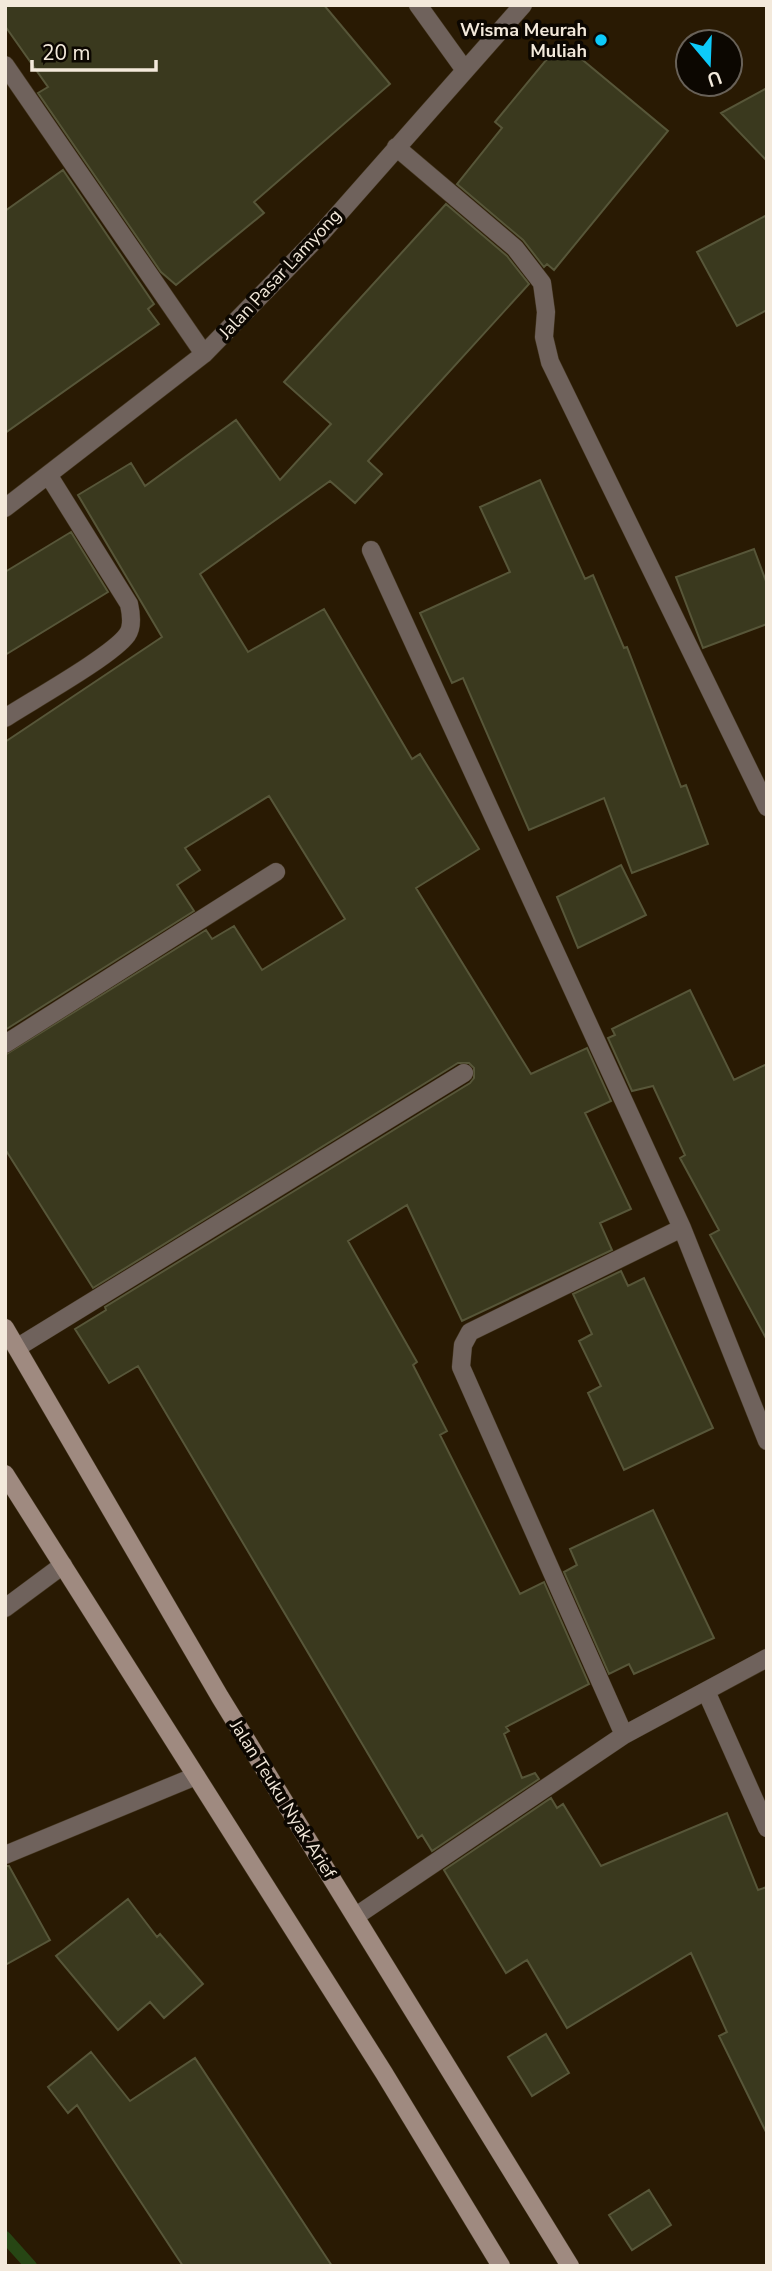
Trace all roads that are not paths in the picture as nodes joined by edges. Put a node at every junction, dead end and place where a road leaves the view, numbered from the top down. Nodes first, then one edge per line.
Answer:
1 (418, 5) edge
2 (523, 5) edge
3 (5, 65) edge
4 (464, 69) junction
5 (396, 148) junction
6 (204, 354) junction
7 (49, 476) junction
8 (5, 508) edge
9 (371, 550) dead end
10 (5, 718) edge
11 (767, 807) edge
12 (276, 872) dead end
13 (5, 1044) edge
14 (464, 1073) dead end
15 (682, 1228) junction
16 (5, 1328) edge
17 (18, 1347) junction
18 (767, 1441) edge
19 (5, 1474) edge
20 (63, 1565) junction
21 (5, 1608) edge
22 (767, 1658) edge
23 (706, 1691) junction
24 (624, 1735) junction
25 (195, 1776) junction
26 (767, 1828) edge
27 (5, 1856) edge
28 (356, 1916) junction
29 (501, 2266) edge
30 (570, 2266) edge

1 - 4 street
2 - 4 street, Jalan Pasar Lamyong
3 - 6 street
4 - 5 street, Jalan Pasar Lamyong
5 - 6 street, Jalan Pasar Lamyong
5 - 11 street
6 - 7 street, Jalan Pasar Lamyong
7 - 8 street, Jalan Pasar Lamyong
7 - 10 street
9 - 15 street
12 - 13 street
14 - 17 street
15 - 18 street
15 - 24 street
16 - 17 main road, Jalan Teuku Nyak Arief
17 - 28 main road, Jalan Teuku Nyak Arief
19 - 20 main road
20 - 21 street
20 - 25 main road
22 - 23 street
23 - 24 street
23 - 26 street
24 - 28 street
25 - 27 street
25 - 29 main road
28 - 30 main road, Jalan Teuku Nyak Arief

